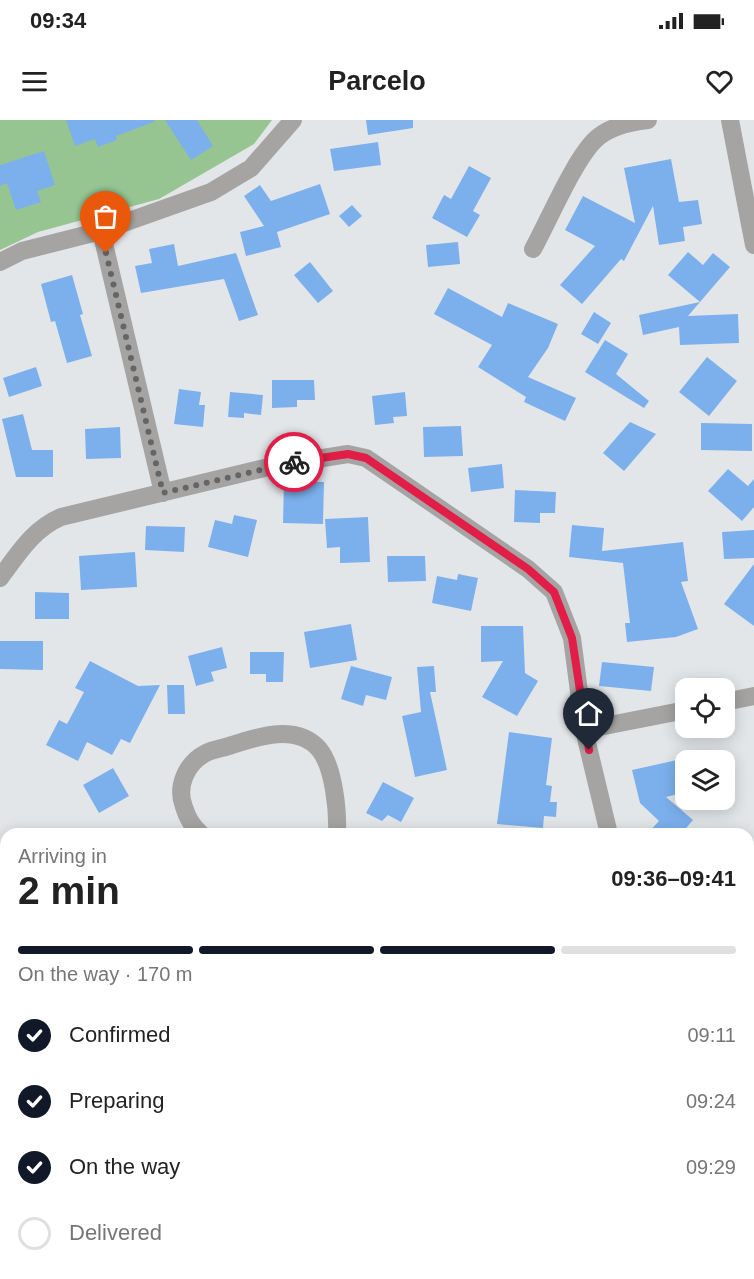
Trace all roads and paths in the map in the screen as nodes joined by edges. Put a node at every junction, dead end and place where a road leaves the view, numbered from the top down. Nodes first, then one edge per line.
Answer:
1 (294, 120) edge
2 (648, 120) edge
3 (730, 120) edge
4 (101, 231) junction
5 (754, 245) edge
6 (533, 249) dead end
7 (0, 262) edge
8 (163, 493) junction
9 (0, 578) edge
10 (754, 696) edge
11 (735, 700) edge
12 (675, 712) edge
13 (584, 730) junction
14 (194, 828) edge
15 (337, 828) edge
16 (608, 828) edge

1 - 4 street
2 - 6 street
3 - 5 street
4 - 7 street
4 - 8 street
8 - 9 street
8 - 13 street
10 - 11 street
12 - 13 street
13 - 16 street
14 - 15 street

